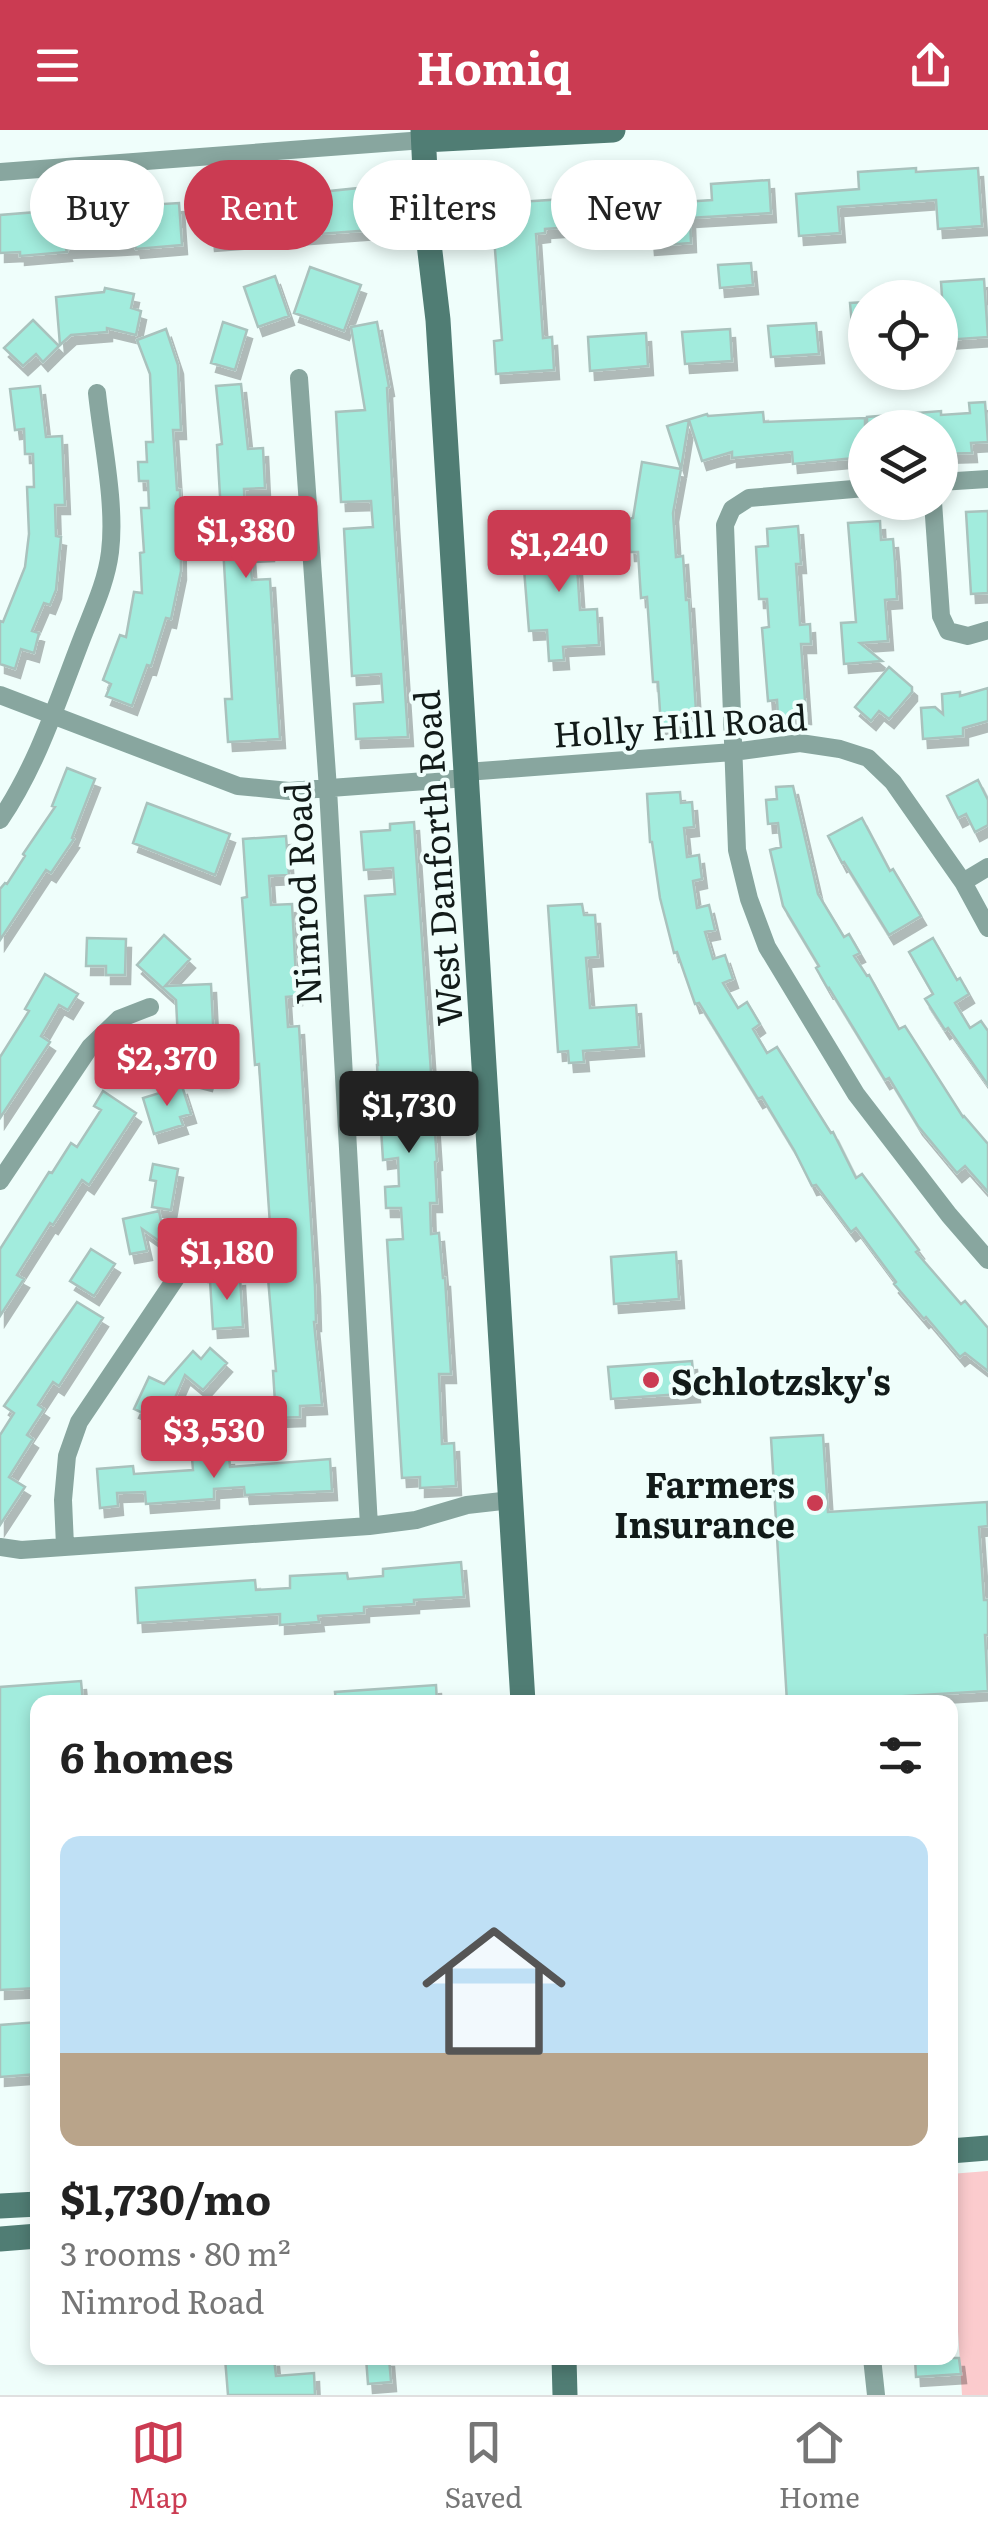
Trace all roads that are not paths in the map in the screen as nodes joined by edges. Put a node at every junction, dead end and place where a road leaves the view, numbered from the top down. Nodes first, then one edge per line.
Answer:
1 (612, 130) edge
2 (424, 135) edge
3 (0, 172) edge
4 (299, 378) dead end
5 (96, 393) dead end
6 (988, 479) edge
7 (958, 481) edge
8 (848, 489) edge
9 (935, 520) edge
10 (988, 630) edge
11 (0, 695) edge
12 (53, 715) junction
13 (733, 752) junction
14 (466, 775) junction
15 (328, 789) junction
16 (0, 820) edge
17 (988, 867) edge
18 (963, 882) junction
19 (988, 928) edge
20 (150, 1007) dead end
21 (0, 1182) edge
22 (988, 1260) edge
23 (178, 1275) dead end
24 (511, 1500) junction
25 (369, 1526) junction
26 (65, 1546) junction
27 (0, 1547) edge
28 (523, 1695) edge
29 (988, 2148) edge
30 (958, 2150) edge
31 (30, 2204) edge
32 (0, 2206) edge
33 (30, 2237) edge
34 (0, 2239) edge
35 (564, 2365) edge
36 (873, 2365) edge
37 (566, 2395) edge
38 (876, 2395) edge

1 - 2 main road
2 - 3 street
2 - 14 main road, West Danforth Road
4 - 15 street, Nimrod Road
5 - 12 street
6 - 7 street
8 - 13 street
9 - 10 street
11 - 12 street, Holly Hill Road
12 - 15 street, Holly Hill Road
12 - 16 street
13 - 14 street, Holly Hill Road
13 - 18 street, Holly Hill Road
13 - 22 street
14 - 15 street, Holly Hill Road
14 - 24 main road, West Danforth Road
15 - 25 street, Nimrod Road
17 - 18 street
18 - 19 street, Holly Hill Road
20 - 21 street
23 - 26 street
24 - 25 street
24 - 28 main road, West Danforth Road
25 - 26 street
26 - 27 street
29 - 30 main road
31 - 32 main road
33 - 34 main road
35 - 37 main road
36 - 38 street

